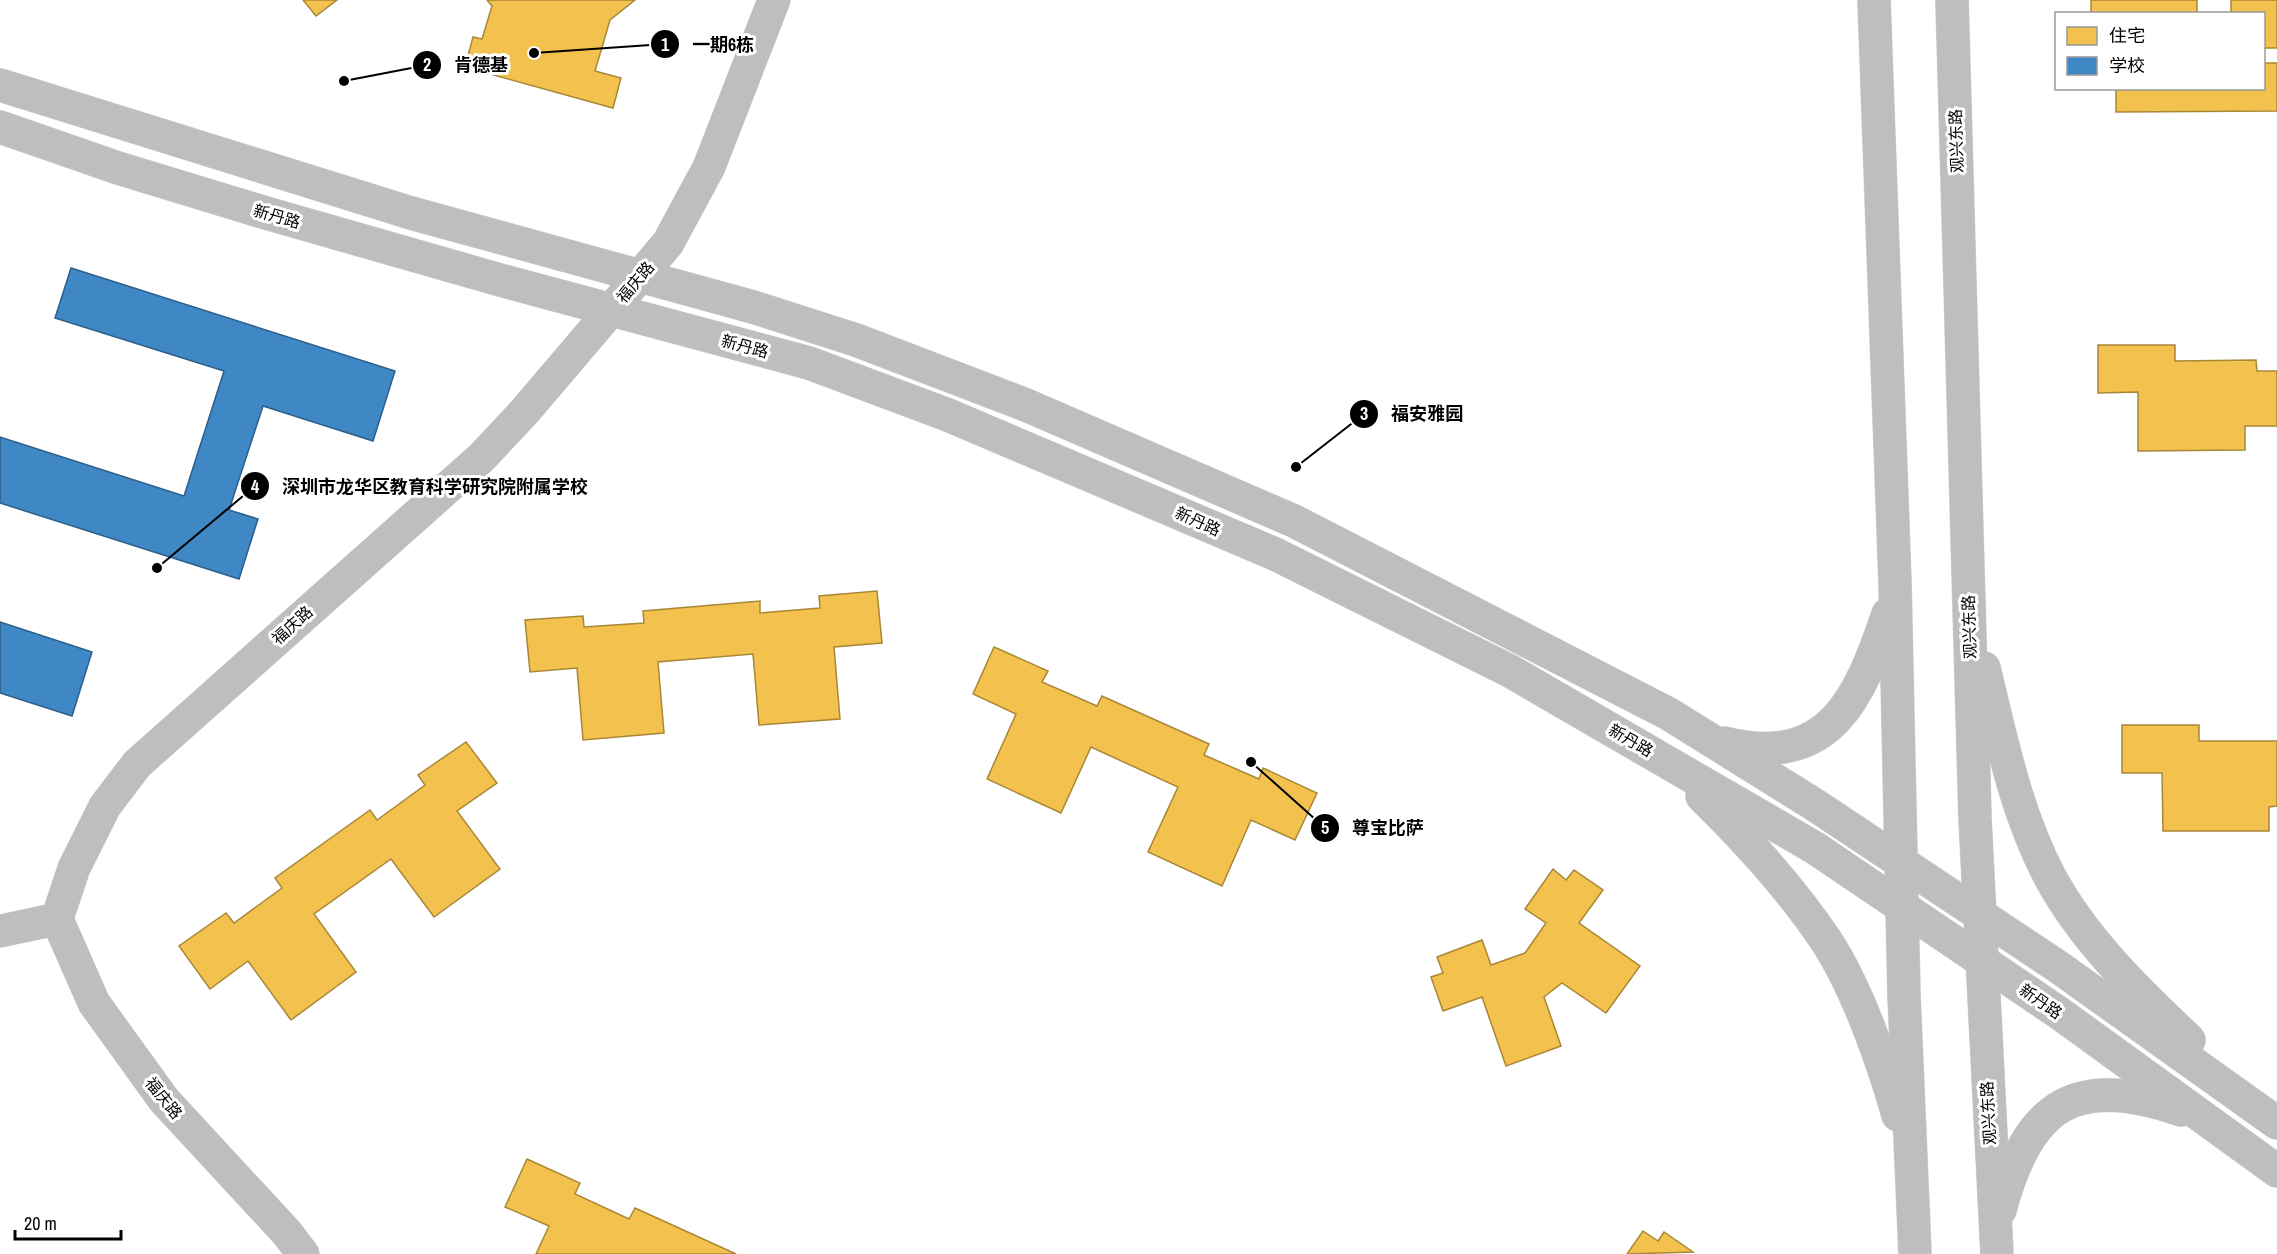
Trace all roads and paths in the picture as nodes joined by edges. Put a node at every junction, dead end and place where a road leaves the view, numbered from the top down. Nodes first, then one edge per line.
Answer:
1 (774, 0) edge
2 (1874, 0) edge
3 (1952, 0) edge
4 (0, 85) edge
5 (0, 127) edge
6 (641, 276) junction
7 (612, 310) junction
8 (1895, 583) junction
9 (1969, 604) junction
10 (1709, 739) junction
11 (1646, 748) junction
12 (1899, 861) junction
13 (1901, 906) junction
14 (1979, 914) junction
15 (57, 920) junction
16 (0, 931) edge
17 (1981, 960) junction
18 (2203, 1117) junction
19 (2277, 1121) edge
20 (1911, 1158) junction
21 (2277, 1171) edge
22 (1996, 1242) edge
23 (303, 1254) edge
24 (1915, 1254) edge

1 - 6 main road, 福庆路
2 - 8 main road
3 - 9 main road, 观兴东路
4 - 6 main road
5 - 7 main road, 新丹路
6 - 7 main road, 福庆路
6 - 10 main road
7 - 11 main road, 新丹路
7 - 15 main road, 福庆路
8 - 10 main road
8 - 12 main road
9 - 14 main road, 观兴东路
9 - 19 main road
10 - 12 main road
11 - 13 main road, 新丹路
11 - 20 main road
12 - 13 main road
12 - 14 main road
13 - 17 main road, 新丹路
13 - 20 main road
14 - 17 main road, 观兴东路
14 - 19 main road
15 - 16 main road
15 - 23 main road, 福庆路
17 - 18 main road, 新丹路
17 - 22 main road, 观兴东路
18 - 21 main road, 新丹路
18 - 22 main road
20 - 24 main road

